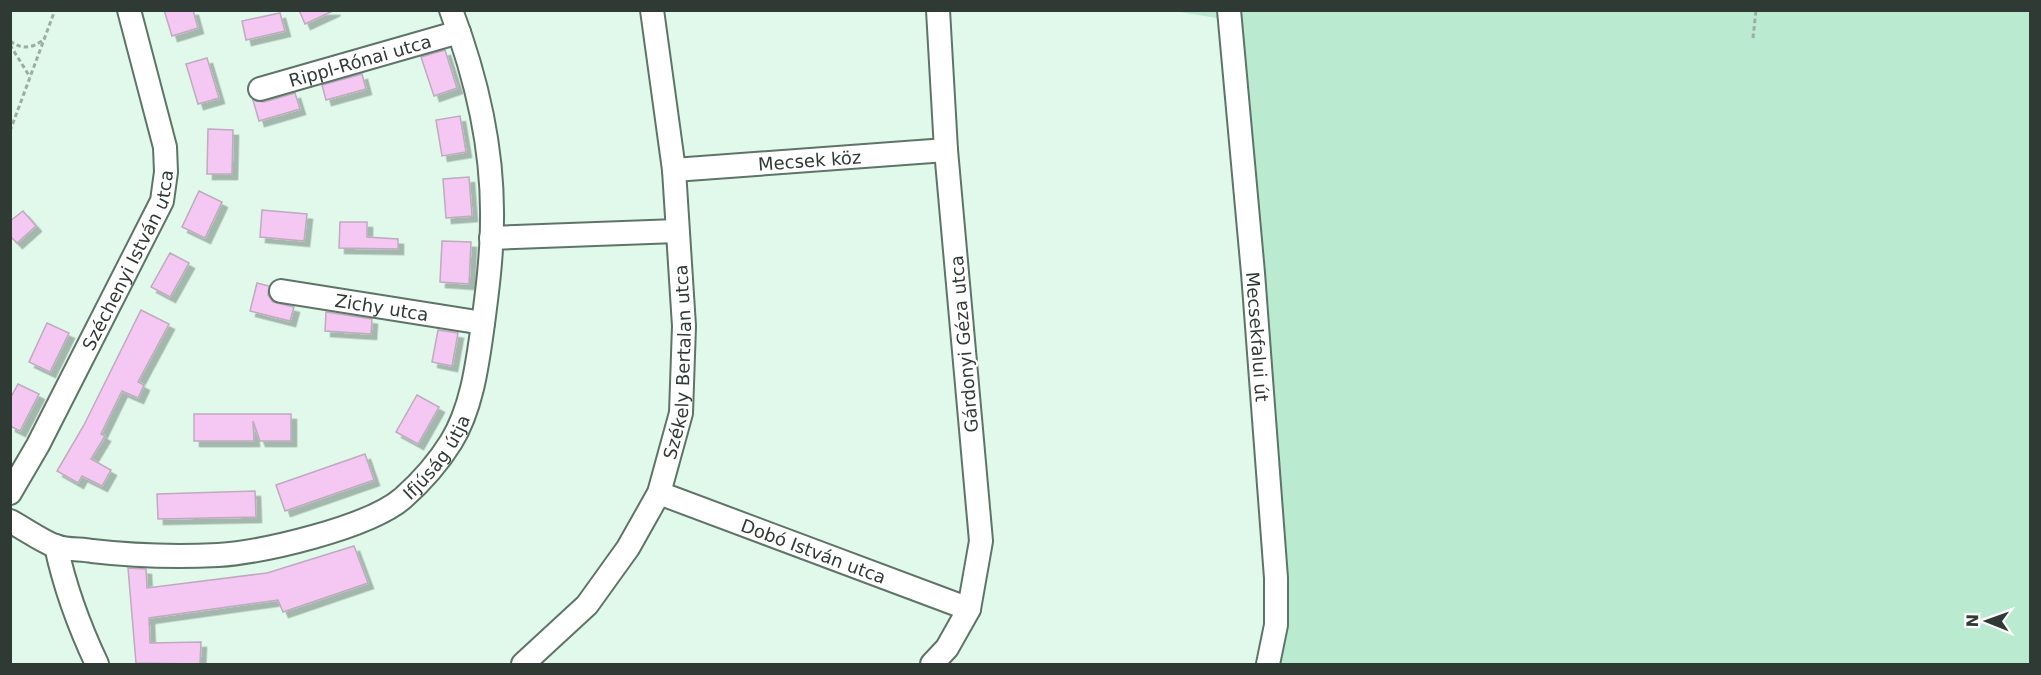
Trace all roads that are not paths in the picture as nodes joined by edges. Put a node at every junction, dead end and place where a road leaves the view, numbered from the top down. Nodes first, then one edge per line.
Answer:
1 (129, 10) edge
2 (451, 10) edge
3 (652, 10) edge
4 (938, 10) edge
5 (1229, 10) edge
6 (459, 32) junction
7 (260, 89) dead end
8 (946, 150) junction
9 (674, 170) junction
10 (677, 231) junction
11 (491, 238) junction
12 (281, 291) dead end
13 (483, 323) junction
14 (659, 493) junction
15 (10, 494) edge
16 (10, 521) edge
17 (56, 546) junction
18 (969, 609) junction
19 (97, 664) edge
20 (523, 664) edge
21 (932, 664) edge
22 (1268, 664) edge

1 - 15 street, Széchenyi István utca
2 - 6 street, Ifjúság útja
3 - 9 street, Székely Bertalan utca
4 - 8 street, Gárdonyi Géza utca
5 - 22 street, Mecsekfalui út
6 - 7 street, Rippl-Rónai utca
6 - 11 street, Ifjúság útja
8 - 9 street, Mecsek köz
8 - 18 street, Gárdonyi Géza utca
9 - 10 street, Székely Bertalan utca
10 - 11 street
10 - 14 street, Székely Bertalan utca
11 - 13 street, Ifjúság útja
12 - 13 street, Zichy utca
13 - 17 street, Ifjúság útja
14 - 18 street, Dobó István utca
14 - 20 street, Székely Bertalan utca
16 - 17 street, Ifjúság útja
17 - 19 street
18 - 21 street, Gárdonyi Géza utca

